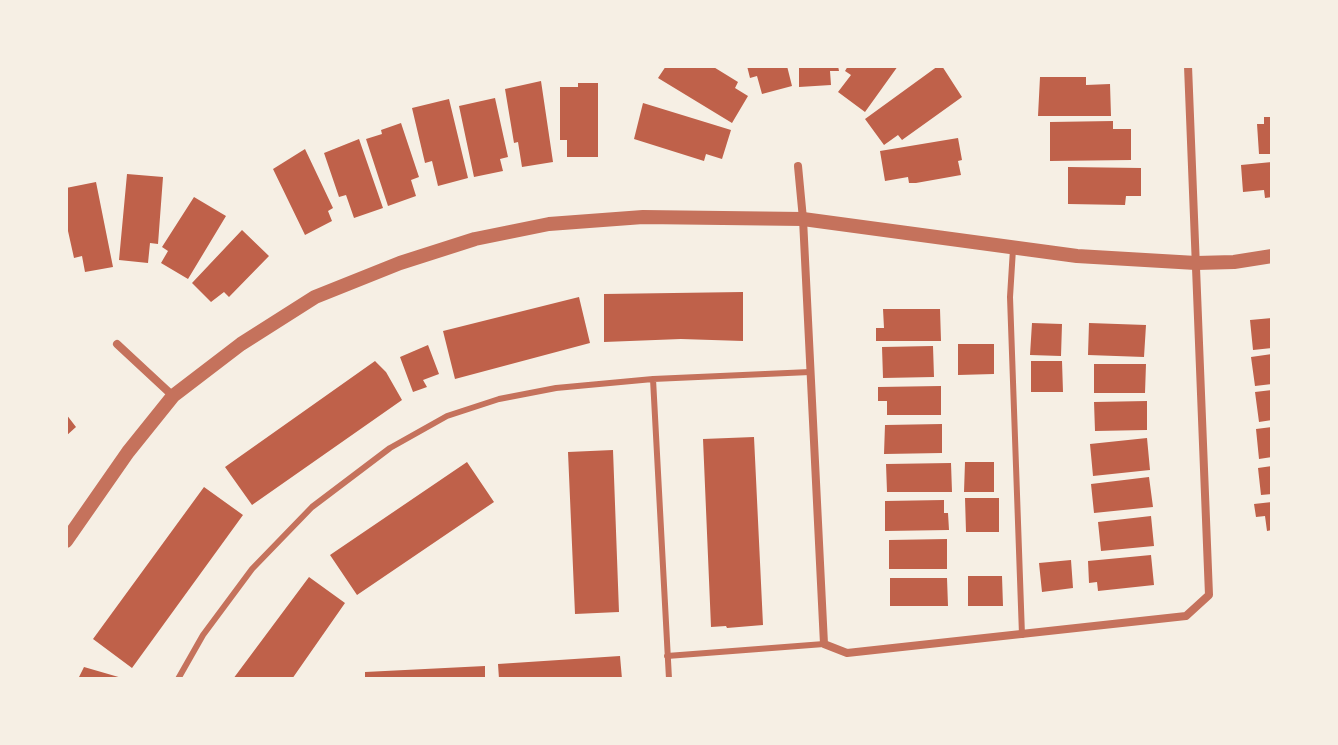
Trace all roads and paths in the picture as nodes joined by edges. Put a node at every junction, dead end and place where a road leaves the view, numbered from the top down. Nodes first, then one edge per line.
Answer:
1 (1188, 66) edge
2 (798, 166) dead end
3 (803, 219) junction
4 (1013, 249) junction
5 (1272, 256) edge
6 (1196, 263) junction
7 (117, 344) dead end
8 (810, 372) junction
9 (653, 379) junction
10 (173, 396) junction
11 (66, 541) edge
12 (1022, 635) junction
13 (824, 644) junction
14 (667, 656) junction
15 (178, 679) edge
16 (669, 679) edge

1 - 6 street
2 - 3 street
3 - 4 street
3 - 8 street
3 - 10 street
4 - 6 street
4 - 12 lane
5 - 6 street
6 - 12 street
7 - 10 street
8 - 9 lane
8 - 13 street
9 - 14 lane
9 - 15 lane
10 - 11 street
12 - 13 street
13 - 14 lane
14 - 16 lane

